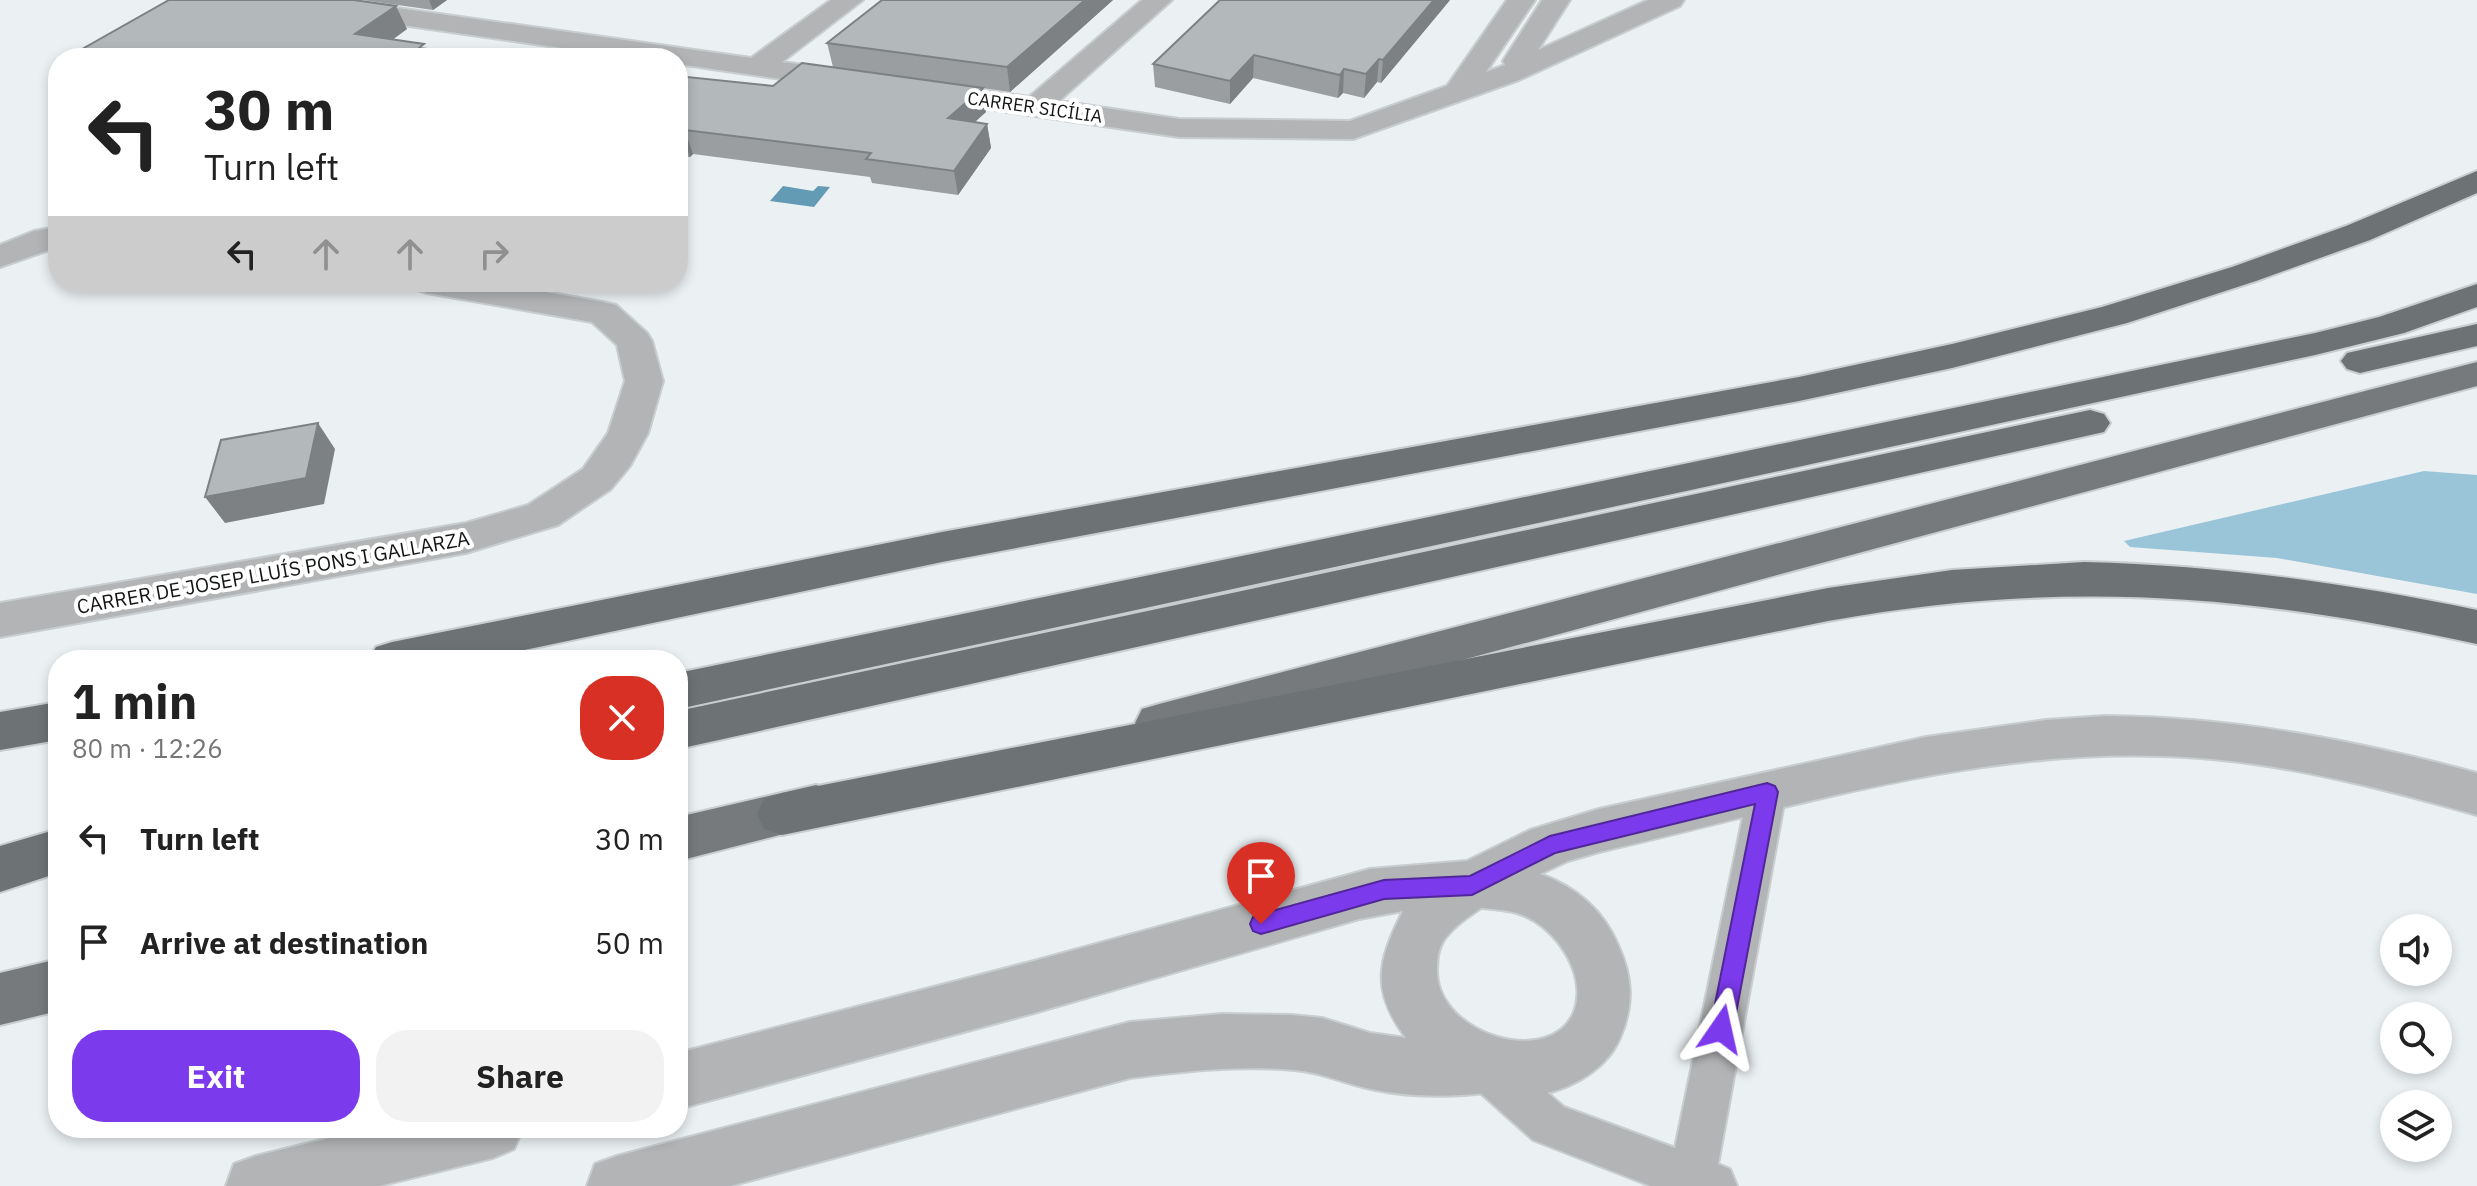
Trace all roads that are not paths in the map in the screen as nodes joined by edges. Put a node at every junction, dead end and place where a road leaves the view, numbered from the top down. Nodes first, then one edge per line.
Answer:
1 (283, 0) edge
2 (849, 0) edge
3 (1158, 0) edge
4 (1521, 0) edge
5 (1556, 0) edge
6 (1670, 0) edge
7 (494, 6) dead end
8 (462, 24) junction
9 (627, 48) edge
10 (688, 57) edge
11 (757, 67) junction
12 (1509, 74) junction
13 (1456, 95) junction
14 (1035, 107) junction
15 (2477, 181) edge
16 (48, 240) edge
17 (0, 257) edge
18 (484, 292) edge
19 (2477, 295) edge
20 (2477, 335) edge
21 (2477, 374) edge
22 (0, 620) edge
23 (2477, 627) edge
24 (441, 650) edge
25 (688, 689) edge
26 (48, 723) edge
27 (688, 728) edge
28 (0, 731) edge
29 (1767, 792) junction
30 (2477, 794) edge
31 (782, 814) junction
32 (688, 837) edge
33 (48, 854) edge
34 (48, 863) edge
35 (0, 871) edge
36 (1472, 886) junction
37 (48, 987) edge
38 (0, 999) edge
39 (1482, 1066) junction
40 (688, 1078) edge
41 (452, 1138) edge
42 (1703, 1182) edge
43 (256, 1186) edge
44 (617, 1186) edge

1 - 8 street, CARRER SICÍLIA
2 - 11 street
3 - 14 street
4 - 13 street
5 - 12 street
6 - 12 street, CARRER SICÍLIA
7 - 8 street
8 - 9 street, CARRER SICÍLIA
10 - 11 street, CARRER SICÍLIA
11 - 14 street, CARRER SICÍLIA
12 - 13 street, CARRER SICÍLIA
13 - 14 street, CARRER SICÍLIA
15 - 24 highway
16 - 17 street
18 - 22 street, CARRER DE JOSEP LLUÍS PONS I GALLARZA
19 - 25 highway
20 - 27 highway
21 - 31 highway
23 - 31 highway
26 - 28 highway
29 - 30 street
29 - 36 street
29 - 42 lane
31 - 32 highway
33 - 35 highway
34 - 35 highway
36 - 39 street
36 - 39 street
36 - 40 street
37 - 38 highway
39 - 42 lane
39 - 44 street
41 - 43 street

